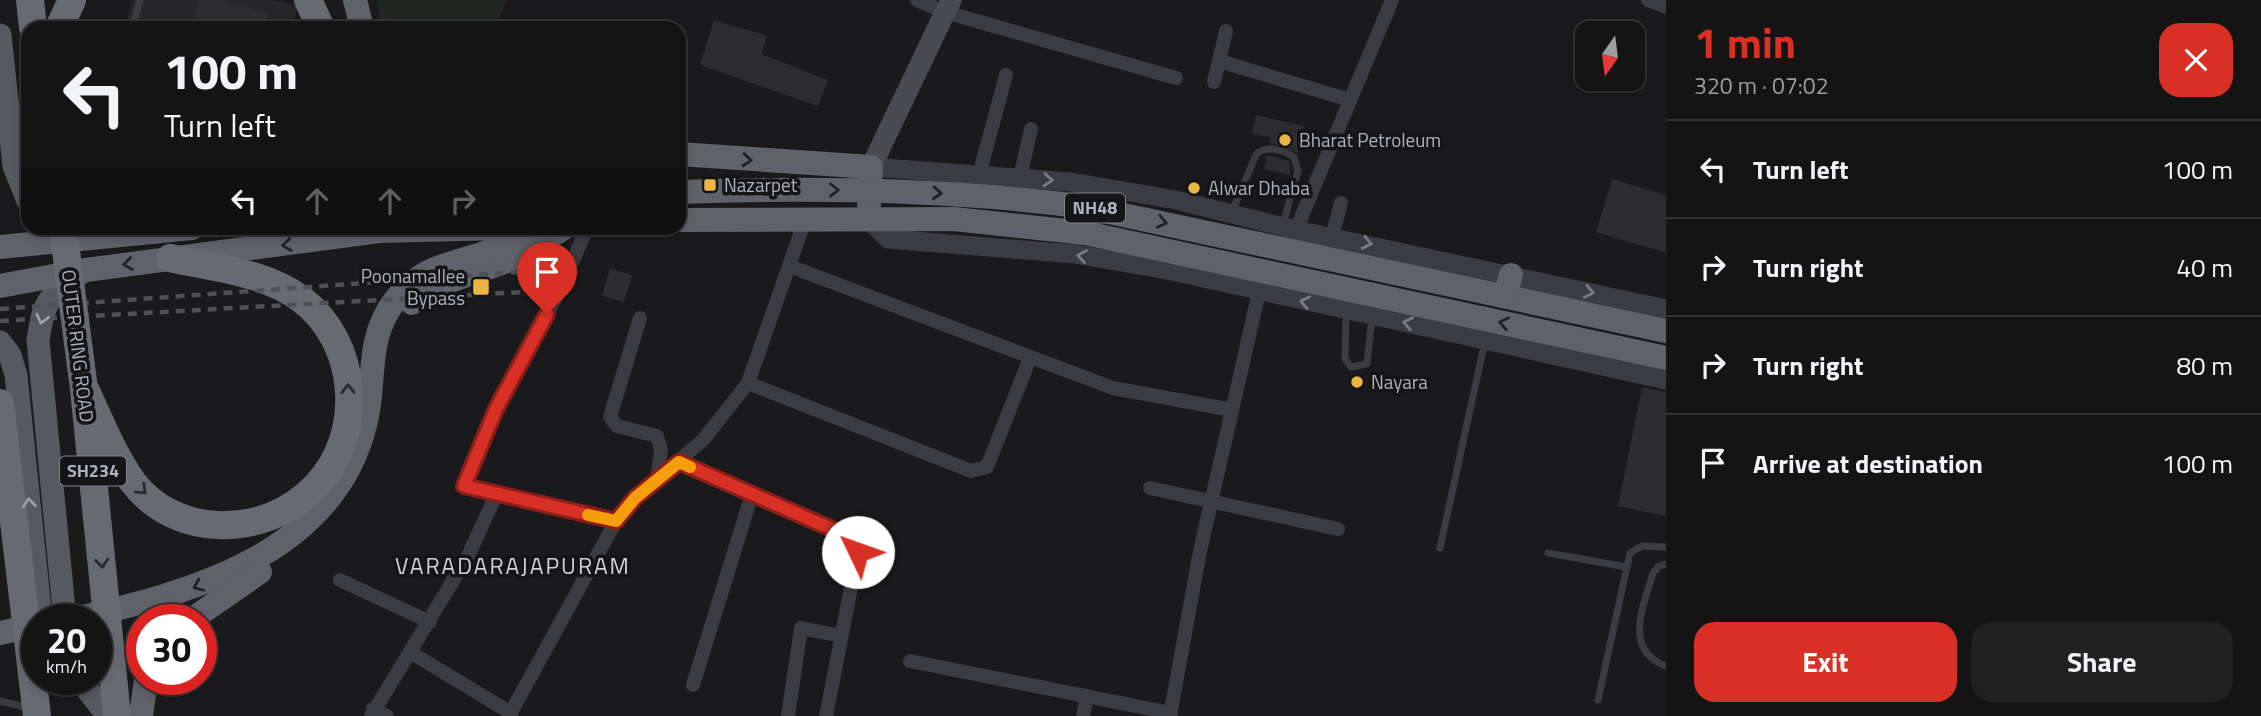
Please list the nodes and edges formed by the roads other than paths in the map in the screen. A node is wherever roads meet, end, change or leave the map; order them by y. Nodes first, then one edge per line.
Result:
1 (30, 0) edge
2 (72, 0) edge
3 (140, 0) edge
4 (308, 0) edge
5 (342, 0) edge
6 (355, 0) edge
7 (917, 0) edge
8 (1392, 0) edge
9 (1648, 0) edge
10 (948, 6) edge
11 (1666, 7) edge
12 (32, 21) edge
13 (62, 21) edge
14 (134, 21) edge
15 (318, 21) edge
16 (346, 21) edge
17 (360, 21) edge
18 (1226, 31) dead end
19 (0, 35) edge
20 (1219, 61) junction
21 (1006, 75) dead end
22 (1176, 78) dead end
23 (1213, 82) dead end
24 (1350, 100) junction
25 (1031, 129) dead end
26 (686, 155) edge
27 (979, 175) junction
28 (1020, 177) junction
29 (870, 178) junction
30 (21, 184) edge
31 (686, 191) edge
32 (1340, 203) dead end
33 (1216, 219) junction
34 (686, 220) edge
35 (805, 220) junction
36 (869, 220) junction
37 (1289, 228) junction
38 (64, 235) edge
39 (103, 235) edge
40 (348, 235) edge
41 (521, 235) edge
42 (553, 235) edge
43 (584, 235) edge
44 (1332, 236) junction
45 (0, 247) edge
46 (170, 258) junction
47 (789, 266) junction
48 (86, 270) junction
49 (0, 286) edge
50 (1508, 286) junction
51 (1259, 292) junction
52 (1374, 305) junction
53 (1666, 309) edge
54 (1346, 310) junction
55 (640, 318) dead end
56 (1666, 331) edge
57 (1485, 340) junction
58 (0, 342) edge
59 (1030, 358) junction
60 (1666, 358) edge
61 (1666, 380) edge
62 (748, 383) junction
63 (85, 389) junction
64 (1232, 410) junction
65 (1, 420) edge
66 (679, 462) junction
67 (657, 480) junction
68 (1150, 488) dead end
69 (752, 494) junction
70 (496, 495) junction
71 (1212, 502) junction
72 (616, 521) junction
73 (1338, 529) dead end
74 (1666, 547) edge
75 (1440, 548) dead end
76 (1548, 553) dead end
77 (1666, 564) edge
78 (1627, 567) junction
79 (340, 580) dead end
80 (39, 604) edge
81 (65, 604) edge
82 (215, 604) edge
83 (112, 609) edge
84 (430, 622) junction
85 (21, 628) edge
86 (0, 633) edge
87 (841, 636) junction
88 (410, 652) junction
89 (910, 661) dead end
90 (1666, 666) edge
91 (692, 685) dead end
92 (33, 695) edge
93 (92, 695) edge
94 (144, 695) edge
95 (1087, 696) junction
96 (1598, 700) dead end
97 (0, 701) edge
98 (372, 712) edge
99 (27, 713) edge
100 (510, 714) edge
101 (1170, 714) edge
102 (108, 716) edge
103 (117, 716) edge
104 (141, 716) edge
105 (387, 716) edge
106 (788, 716) edge
107 (826, 716) edge
108 (1083, 716) edge

1 - 12 highway
2 - 13 highway
3 - 14 lane
4 - 15 highway
5 - 16 highway
6 - 17 highway
7 - 10 street
8 - 24 street
9 - 11 street
10 - 22 street
10 - 29 main road
18 - 20 street
19 - 30 main road
20 - 23 street
20 - 24 street
21 - 27 street
24 - 37 street
25 - 28 street
26 -> 29 highway
27 - 28 street
27 - 29 street
28 -> 33 street
31 -> 29 highway, NH48
29 -> 33 highway, NH48
29 - 36 highway
32 - 44 street
33 - 37 street
33 - 37 lane
33 - 50 highway, NH48
34 - 35 highway, NH48
35 - 36 highway, NH48
35 - 47 street
51 -> 36 street
36 - 52 highway, NH48
37 - 44 street
38 - 63 highway, OUTER RING ROAD / SH234, bridge
39 - 45 highway
40 -> 46 highway
41 -> 83 highway
42 - 82 highway
43 - 70 street
44 -> 50 street
46 -> 48 highway
63 -> 46 highway
47 - 59 street
47 - 62 street
48 - 49 highway
48 -> 81 main road
50 -> 53 street
50 - 56 highway, NH48
54 -> 51 street
51 - 64 street
52 - 54 street
52 - 54 lane
57 -> 52 street
60 -> 52 highway, NH48
55 - 67 street
57 - 61 street
57 - 75 lane
80 -> 58 main road
59 - 62 street
59 - 64 street
62 - 66 street
63 -> 103 highway, OUTER RING ROAD / SH234, bridge
64 - 71 street
65 - 99 highway, bridge
66 - 67 street
66 - 69 street
67 - 72 street
68 - 71 street
69 - 87 street
69 - 91 street
70 - 72 street
70 - 84 street
71 - 73 street
71 - 101 street
72 - 100 street
74 - 78 lane
76 - 78 lane
77 - 90 lane
78 - 96 lane
79 - 84 street
84 - 88 street
85 - 86 highway
87 - 106 street
87 - 107 street
88 - 98 street
88 - 100 street
89 - 95 street
92 - 99 main road
93 - 102 main road
94 - 104 highway
95 - 101 street
95 - 108 street
97 - 99 lane
98 - 105 street

